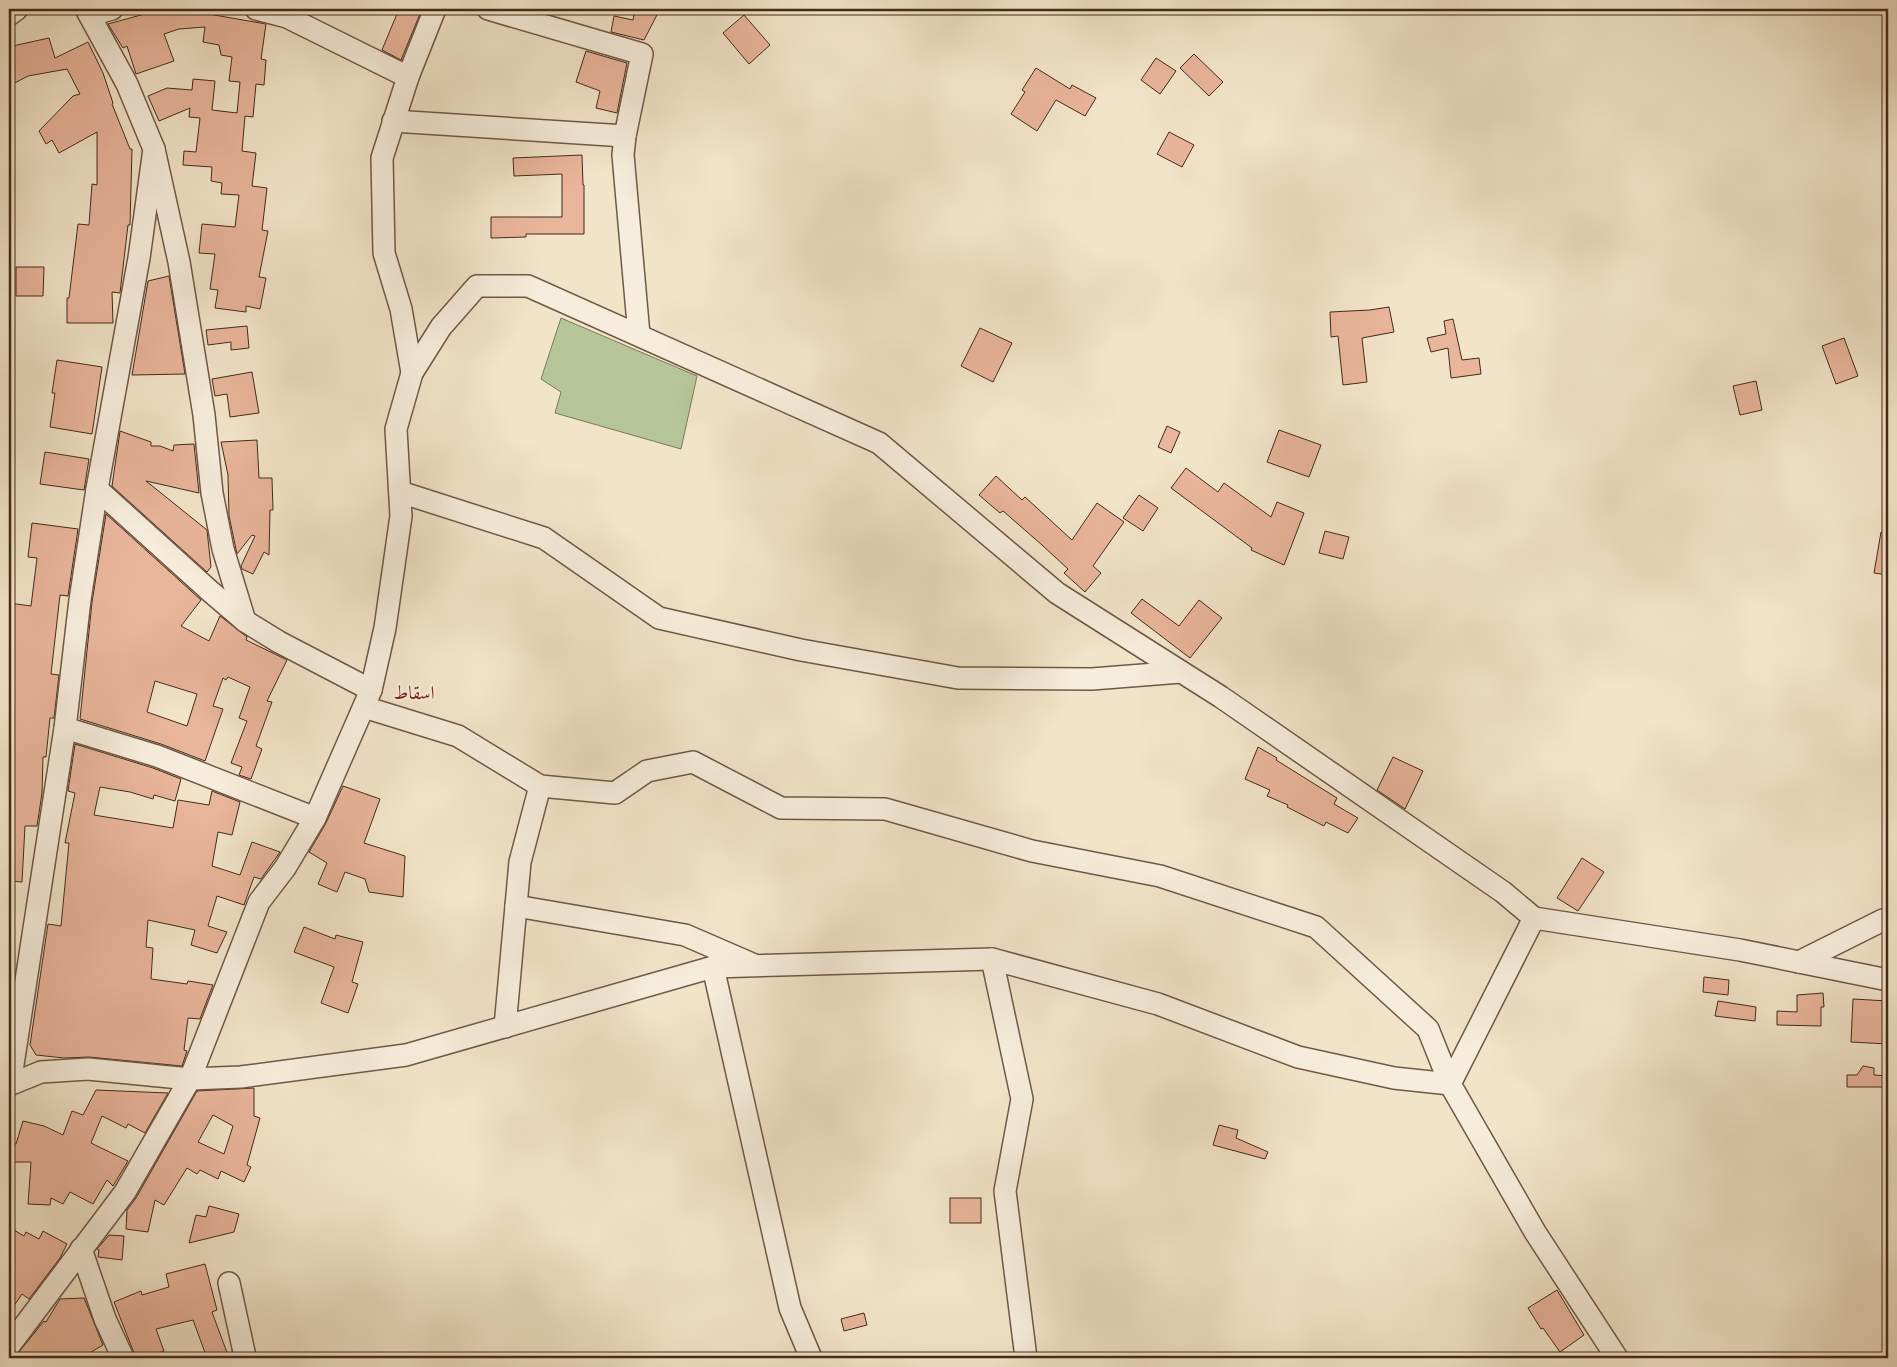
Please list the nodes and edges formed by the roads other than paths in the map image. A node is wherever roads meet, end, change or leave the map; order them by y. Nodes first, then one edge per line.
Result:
1 (17, 9) edge
2 (112, 9) edge
3 (256, 9) edge
4 (435, 9) edge
5 (488, 9) edge
6 (88, 12) edge
7 (9, 15) edge
8 (408, 78) junction
9 (393, 121) junction
10 (625, 136) junction
11 (154, 149) junction
12 (639, 335) junction
13 (412, 374) junction
14 (98, 489) junction
15 (400, 492) junction
16 (245, 620) junction
17 (1181, 672) junction
18 (368, 699) junction
19 (65, 728) junction
20 (540, 786) junction
21 (315, 818) junction
22 (516, 906) junction
23 (1534, 918) junction
24 (1888, 919) edge
25 (992, 959) junction
26 (1799, 962) junction
27 (756, 966) junction
28 (713, 967) junction
29 (1888, 980) edge
30 (505, 1027) junction
31 (190, 1079) junction
32 (10, 1084) edge
33 (1450, 1084) junction
34 (81, 1249) junction
35 (229, 1283) dead end
36 (9, 1346) edge
37 (123, 1358) edge
38 (242, 1358) edge
39 (811, 1358) edge
40 (1026, 1358) edge
41 (1617, 1358) edge

1 - 7 street
2 - 6 street
3 - 8 street
4 - 8 street
5 - 10 street
6 - 11 street
8 - 9 street
9 - 10 street
9 - 13 street
10 - 12 street
11 - 14 street
11 - 16 street
12 - 13 street
12 - 17 street
13 - 15 street
14 - 16 street
14 - 19 street
15 - 17 street
15 - 18 street
16 - 18 street
17 - 23 street
18 - 20 street
18 - 21 street
19 - 21 street
19 - 32 street
20 - 22 street
20 - 33 street
21 - 31 street
22 - 27 street
22 - 30 street
23 - 26 street
23 - 33 street
24 - 26 street
25 - 27 street
25 - 33 street
25 - 40 street
26 - 29 street
27 - 28 street
28 - 30 street
28 - 39 street
30 - 31 street
31 - 32 street
31 - 34 street
33 - 41 street
34 - 36 street
34 - 37 street
35 - 38 street

